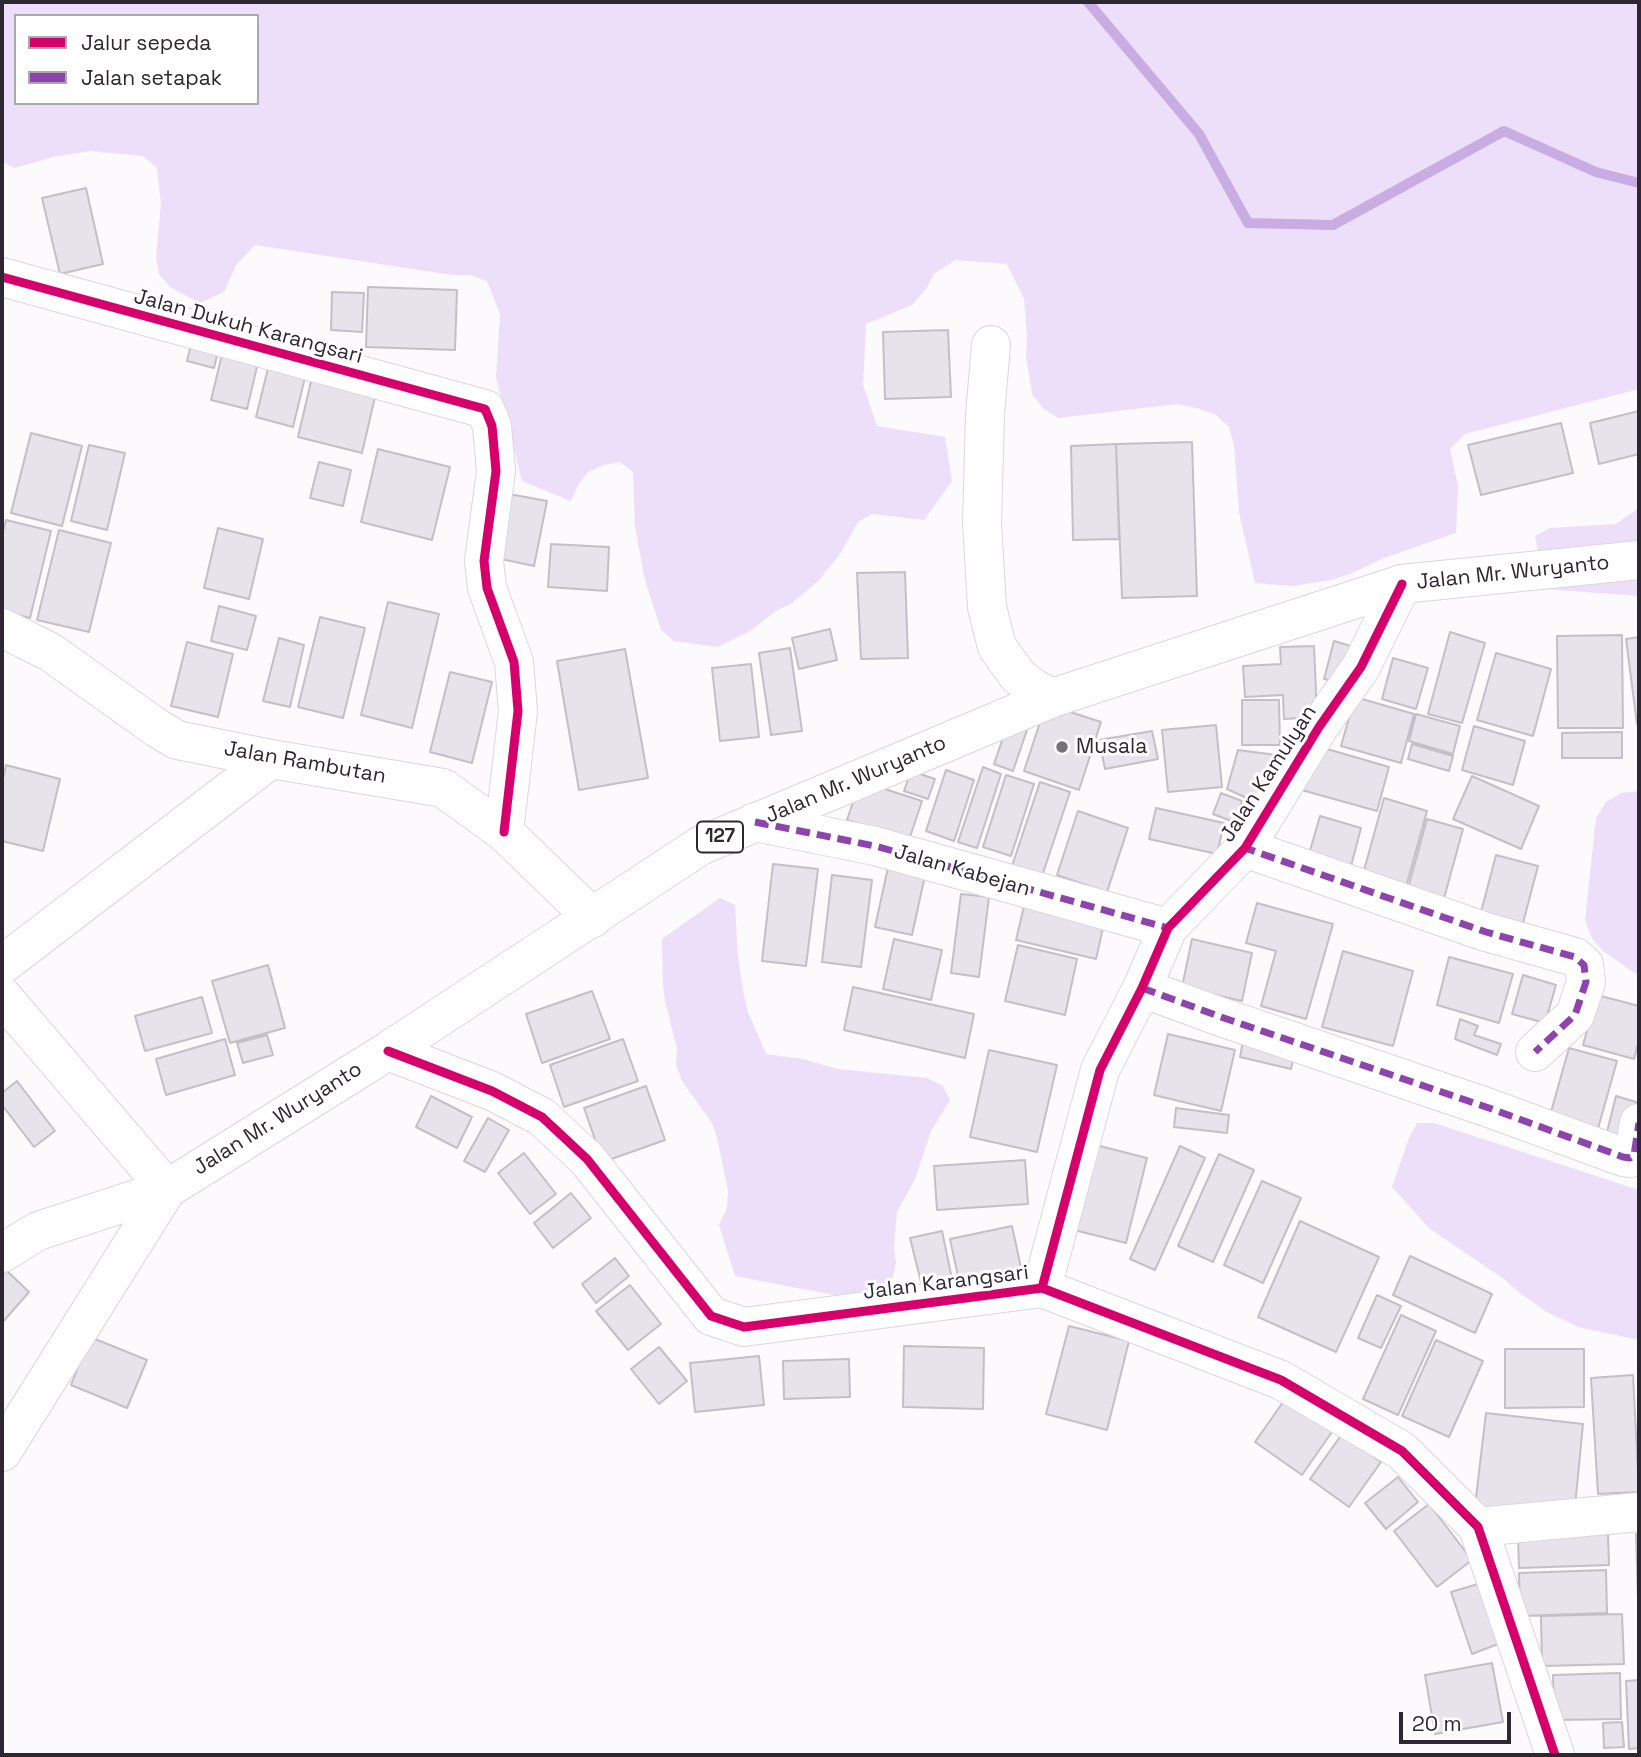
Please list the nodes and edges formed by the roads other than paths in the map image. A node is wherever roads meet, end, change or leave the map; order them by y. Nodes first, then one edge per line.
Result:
1 (2, 277) edge
2 (991, 345) dead end
3 (1639, 560) edge
4 (1402, 584) junction
5 (2, 628) edge
6 (1052, 698) junction
7 (271, 759) junction
8 (755, 822) junction
9 (504, 832) junction
10 (1245, 848) junction
11 (593, 918) junction
12 (1168, 928) junction
13 (2, 965) edge
14 (1142, 988) junction
15 (2, 996) edge
16 (388, 1051) junction
17 (1535, 1052) dead end
18 (1639, 1123) edge
19 (167, 1189) junction
20 (2, 1253) edge
21 (1042, 1288) junction
22 (2, 1452) edge
23 (1639, 1512) edge
24 (1478, 1527) junction
25 (1555, 1755) edge

1 - 9 street, Jalan Dukuh Karangsari
2 - 6 street
3 - 4 street, Jalan Mr. Wuryanto / 127
4 - 6 street, Jalan Mr. Wuryanto / 127
4 - 10 street, Jalan Kamulyan
5 - 7 street, Jalan Rambutan
6 - 8 street, Jalan Mr. Wuryanto / 127
7 - 9 street, Jalan Rambutan
7 - 13 street
8 - 11 street, Jalan Mr. Wuryanto / 127
8 - 12 street, Jalan Kabejan
9 - 11 street, Jalan Rambutan
10 - 12 street, Jalan Kamulyan
10 - 17 street
11 - 16 street, Jalan Mr. Wuryanto / 127
12 - 14 street, Jalan Kamulyan
14 - 18 street
14 - 21 street, Jalan Kamulyan
15 - 19 street
16 - 19 street, Jalan Mr. Wuryanto / 127
16 - 21 street, Jalan Karangsari
19 - 20 street
19 - 22 street, Jalan Mr. Wuryanto / 127
21 - 24 street, Jalan Karangsari
23 - 24 street
24 - 25 street, Jalan Karangsari

